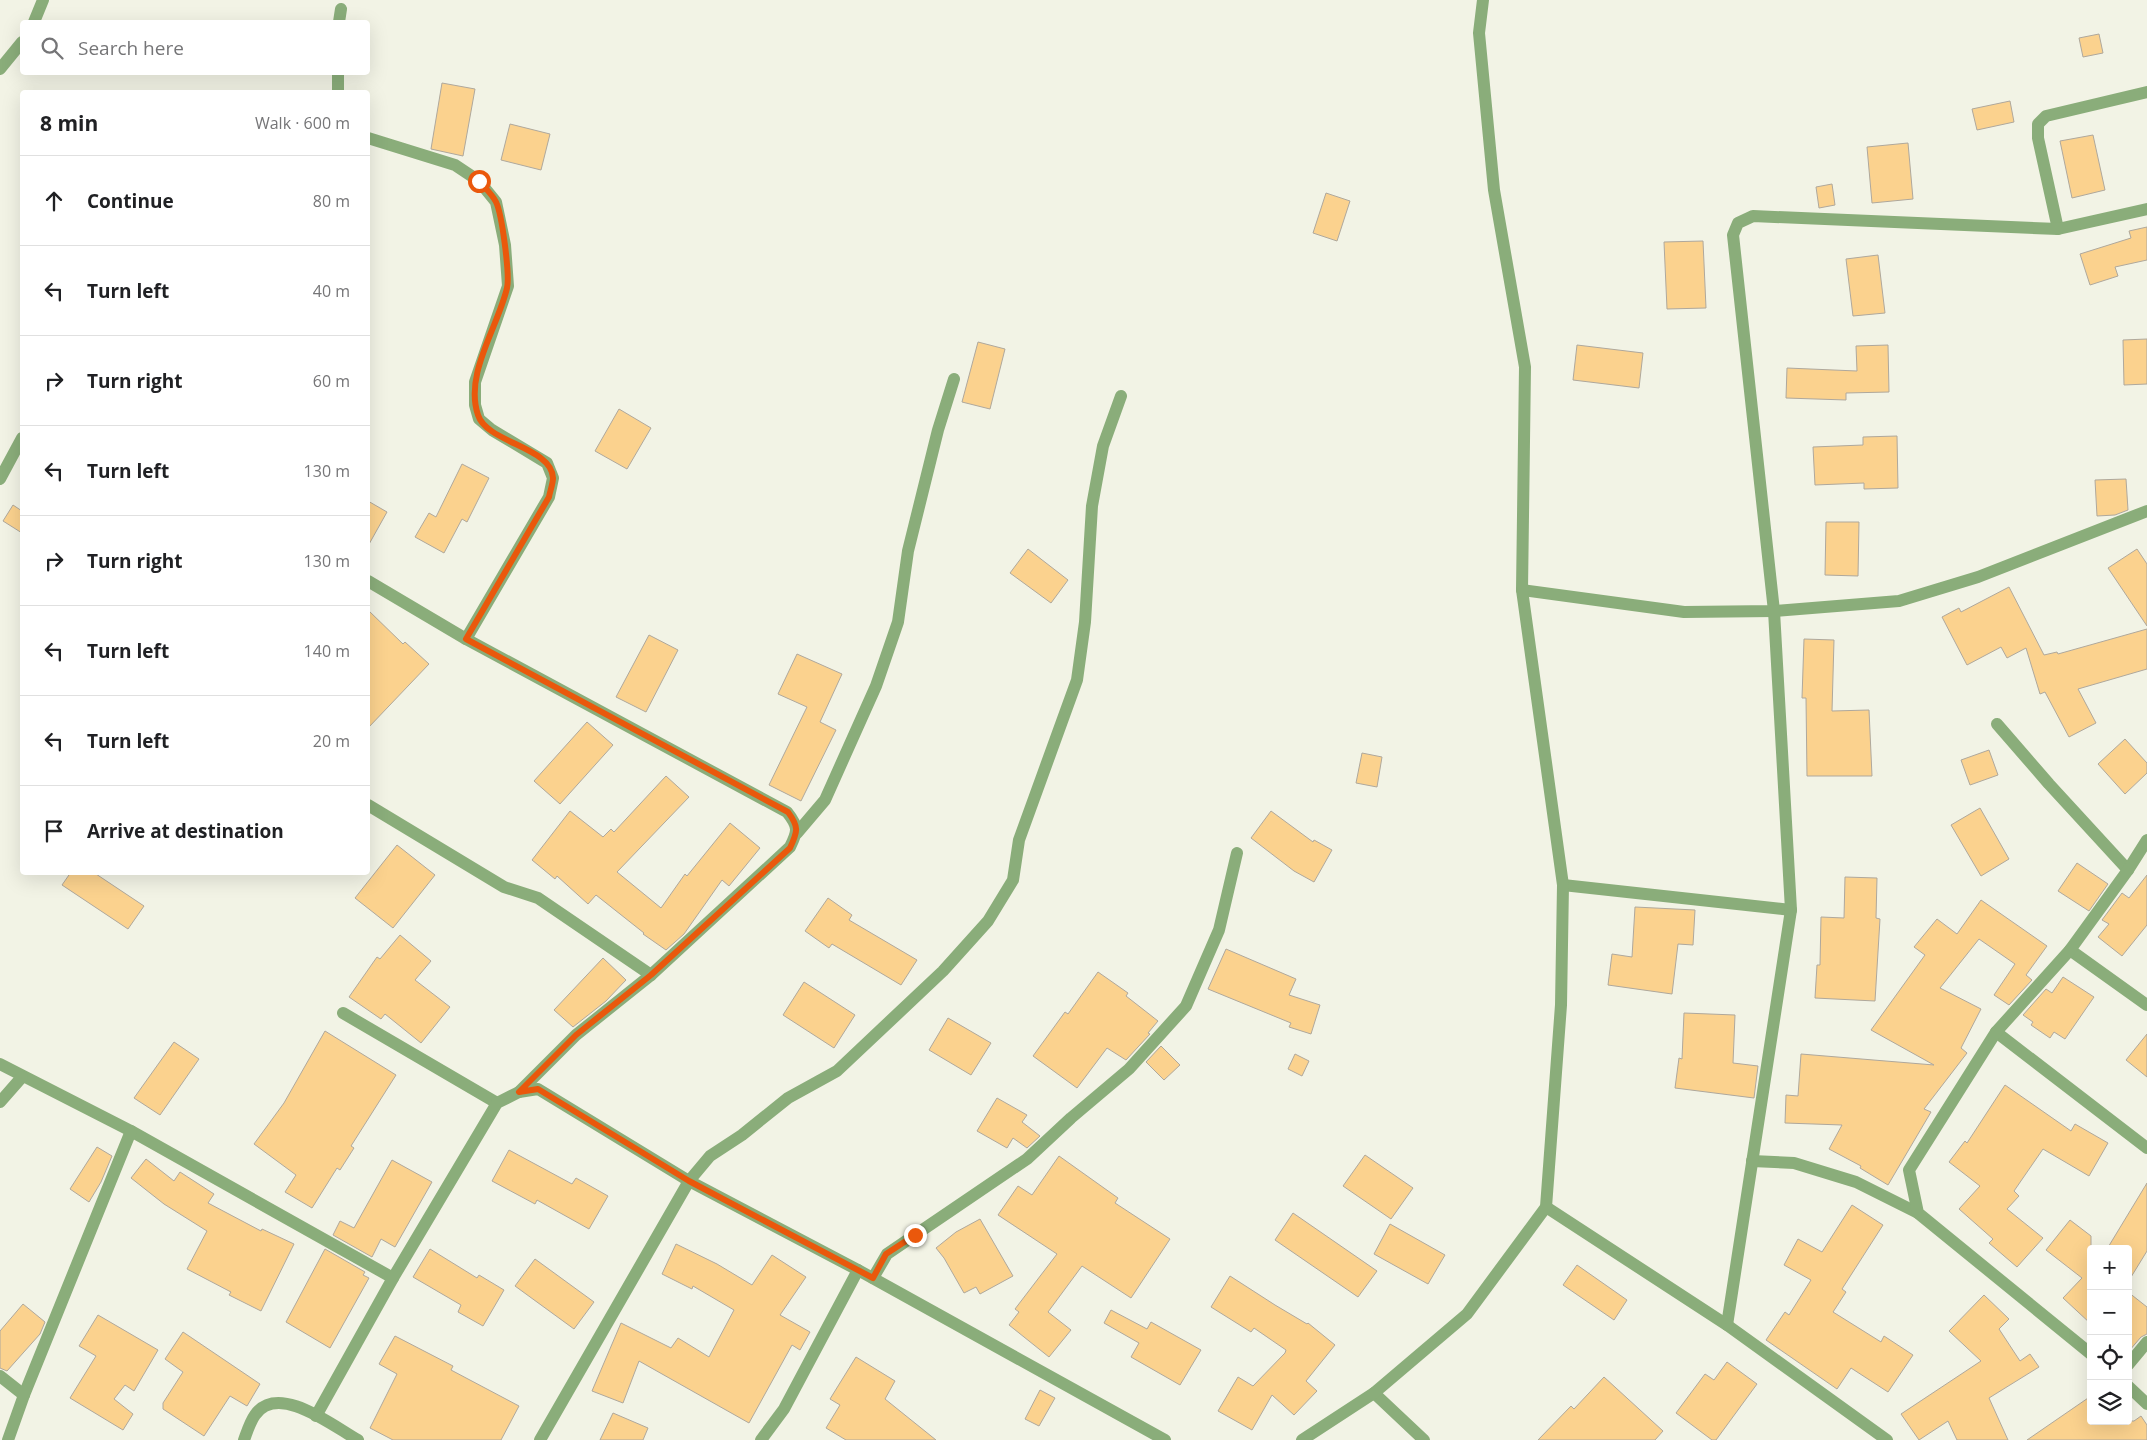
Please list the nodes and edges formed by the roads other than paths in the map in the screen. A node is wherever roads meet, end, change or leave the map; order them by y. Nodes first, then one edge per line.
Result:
1 (43, 0) edge
2 (1483, 0) edge
3 (342, 9) dead end
4 (35, 20) edge
5 (339, 20) edge
6 (20, 44) edge
7 (0, 69) edge
8 (338, 75) edge
9 (338, 90) edge
10 (2147, 92) edge
11 (370, 139) edge
12 (2147, 209) edge
13 (2058, 229) junction
14 (954, 379) dead end
15 (1121, 396) dead end
16 (20, 442) edge
17 (0, 479) edge
18 (2147, 511) edge
19 (370, 582) edge
20 (1522, 590) junction
21 (1774, 611) junction
22 (466, 639) junction
23 (1997, 724) dead end
24 (370, 806) edge
25 (796, 834) junction
26 (2147, 840) edge
27 (1237, 853) dead end
28 (2128, 870) junction
29 (1563, 885) junction
30 (1791, 910) junction
31 (2070, 950) junction
32 (651, 975) junction
33 (2147, 1005) edge
34 (343, 1013) dead end
35 (1996, 1032) junction
36 (0, 1064) edge
37 (22, 1077) junction
38 (519, 1092) junction
39 (0, 1102) edge
40 (497, 1103) junction
41 (131, 1131) junction
42 (2147, 1148) edge
43 (1752, 1160) junction
44 (689, 1181) junction
45 (1546, 1207) junction
46 (1918, 1213) junction
47 (858, 1270) junction
48 (393, 1278) junction
49 (873, 1278) junction
50 (1727, 1325) junction
51 (2147, 1342) edge
52 (2087, 1351) edge
53 (2132, 1360) edge
54 (0, 1376) edge
55 (2132, 1390) edge
56 (1374, 1393) junction
57 (24, 1395) junction
58 (2147, 1404) edge
59 (316, 1416) junction
60 (8, 1440) edge
61 (244, 1440) edge
62 (358, 1440) edge
63 (540, 1440) edge
64 (761, 1440) edge
65 (1165, 1440) edge
66 (1302, 1440) edge
67 (1424, 1440) edge
68 (1887, 1440) edge

1 - 4 street
2 - 20 street
3 - 5 street
6 - 7 street
8 - 9 street
10 - 13 street
11 - 22 street
12 - 13 street
13 - 21 street
14 - 25 street
15 - 44 street
16 - 17 street
18 - 21 street
19 - 22 street
20 - 21 street
20 - 29 street
21 - 30 street
22 - 25 street
23 - 28 street
24 - 32 street
25 - 32 street
26 - 28 street
27 - 49 street
28 - 31 street
29 - 30 street
29 - 45 street
30 - 43 street
31 - 33 street
31 - 35 street
32 - 38 street
34 - 40 street
35 - 42 street
35 - 46 street
36 - 37 street
37 - 39 street
37 - 41 street
38 - 40 street
38 - 44 street
40 - 48 street
41 - 48 street
41 - 57 street
43 - 46 street
43 - 50 street
44 - 47 street
44 - 63 street
45 - 50 street
45 - 56 street
46 - 52 street
47 - 49 street
47 - 64 street
48 - 59 street
49 - 65 street
50 - 68 street
51 - 53 street
54 - 57 street
55 - 58 street
56 - 66 street
56 - 67 street
57 - 60 street
59 - 61 street
59 - 62 street

